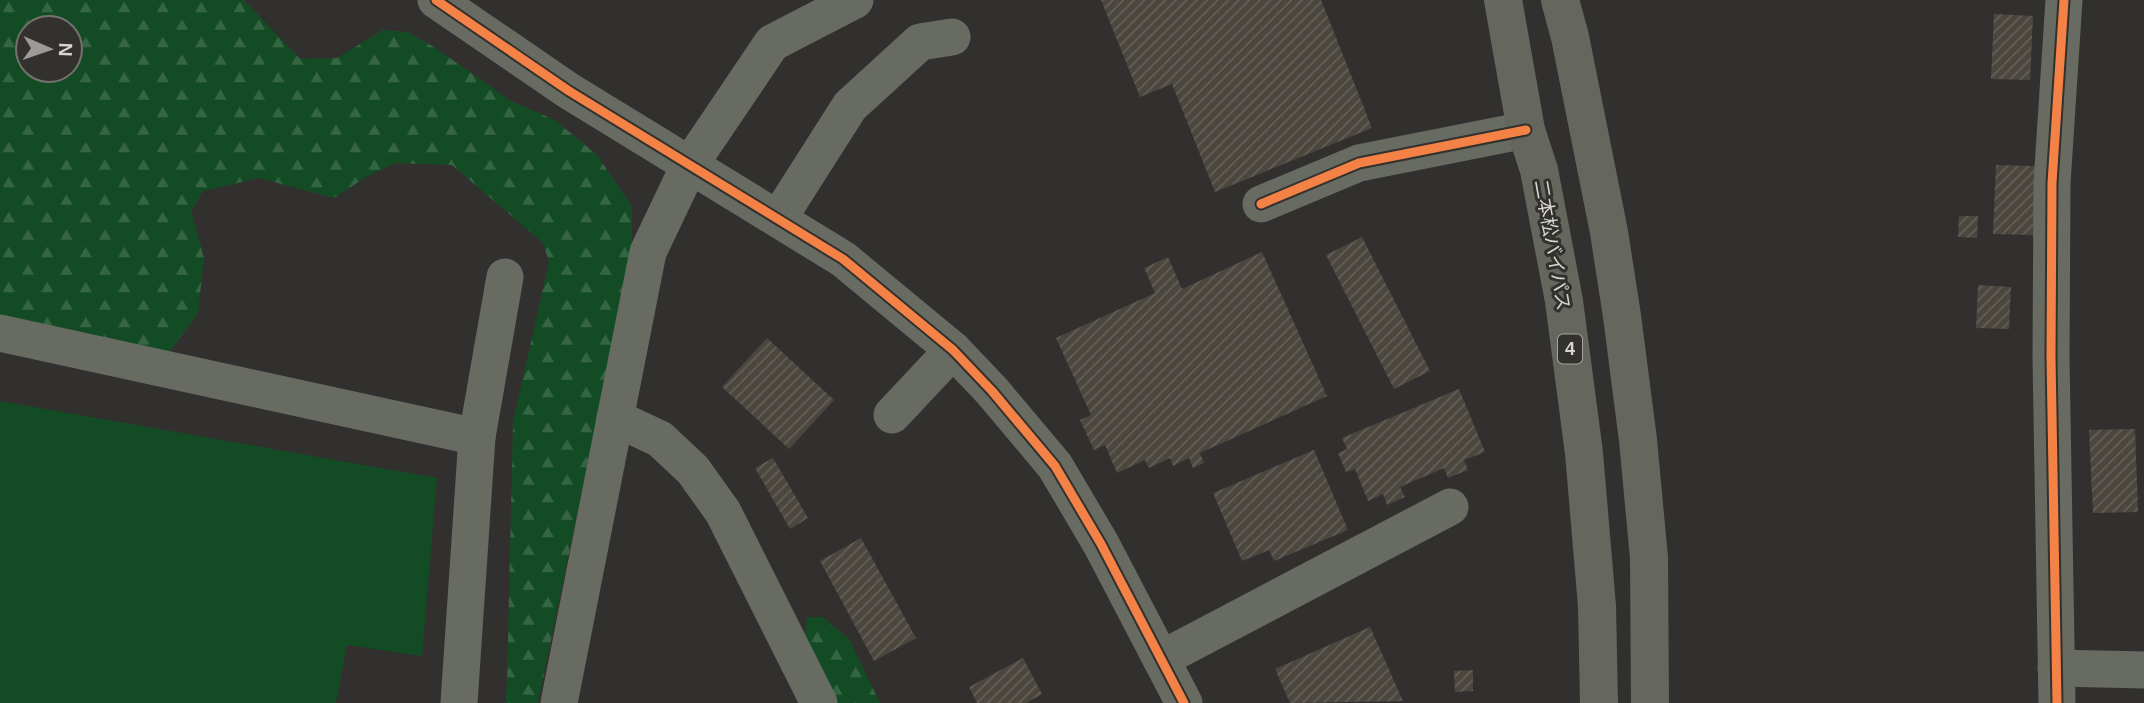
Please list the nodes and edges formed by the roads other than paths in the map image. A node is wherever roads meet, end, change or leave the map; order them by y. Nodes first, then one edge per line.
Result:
1 (436, 0) edge
2 (855, 0) edge
3 (1503, 0) edge
4 (1560, 0) edge
5 (2064, 0) edge
6 (952, 37) dead end
7 (1526, 130) junction
8 (689, 166) junction
9 (1261, 204) dead end
10 (778, 219) junction
11 (505, 277) dead end
12 (0, 333) edge
13 (953, 350) junction
14 (892, 415) dead end
15 (615, 418) junction
16 (477, 437) junction
17 (1450, 507) dead end
18 (1161, 659) junction
19 (2144, 670) edge
20 (2056, 686) edge
21 (459, 703) edge
22 (559, 703) edge
23 (819, 703) edge
24 (1184, 703) edge
25 (1599, 703) edge
26 (1650, 703) edge

1 - 8 street
2 - 8 street
3 - 7 highway, 二本松バイパス / 4
4 - 26 highway
5 - 20 street
6 - 10 street
7 - 9 street
7 - 25 highway, 二本松バイパス / 4
8 - 10 street
8 - 15 street
10 - 13 street
11 - 16 street
12 - 16 street
13 - 14 street
13 - 18 street
15 - 22 street
15 - 23 street
16 - 21 street
17 - 18 street
18 - 24 street
19 - 20 street

